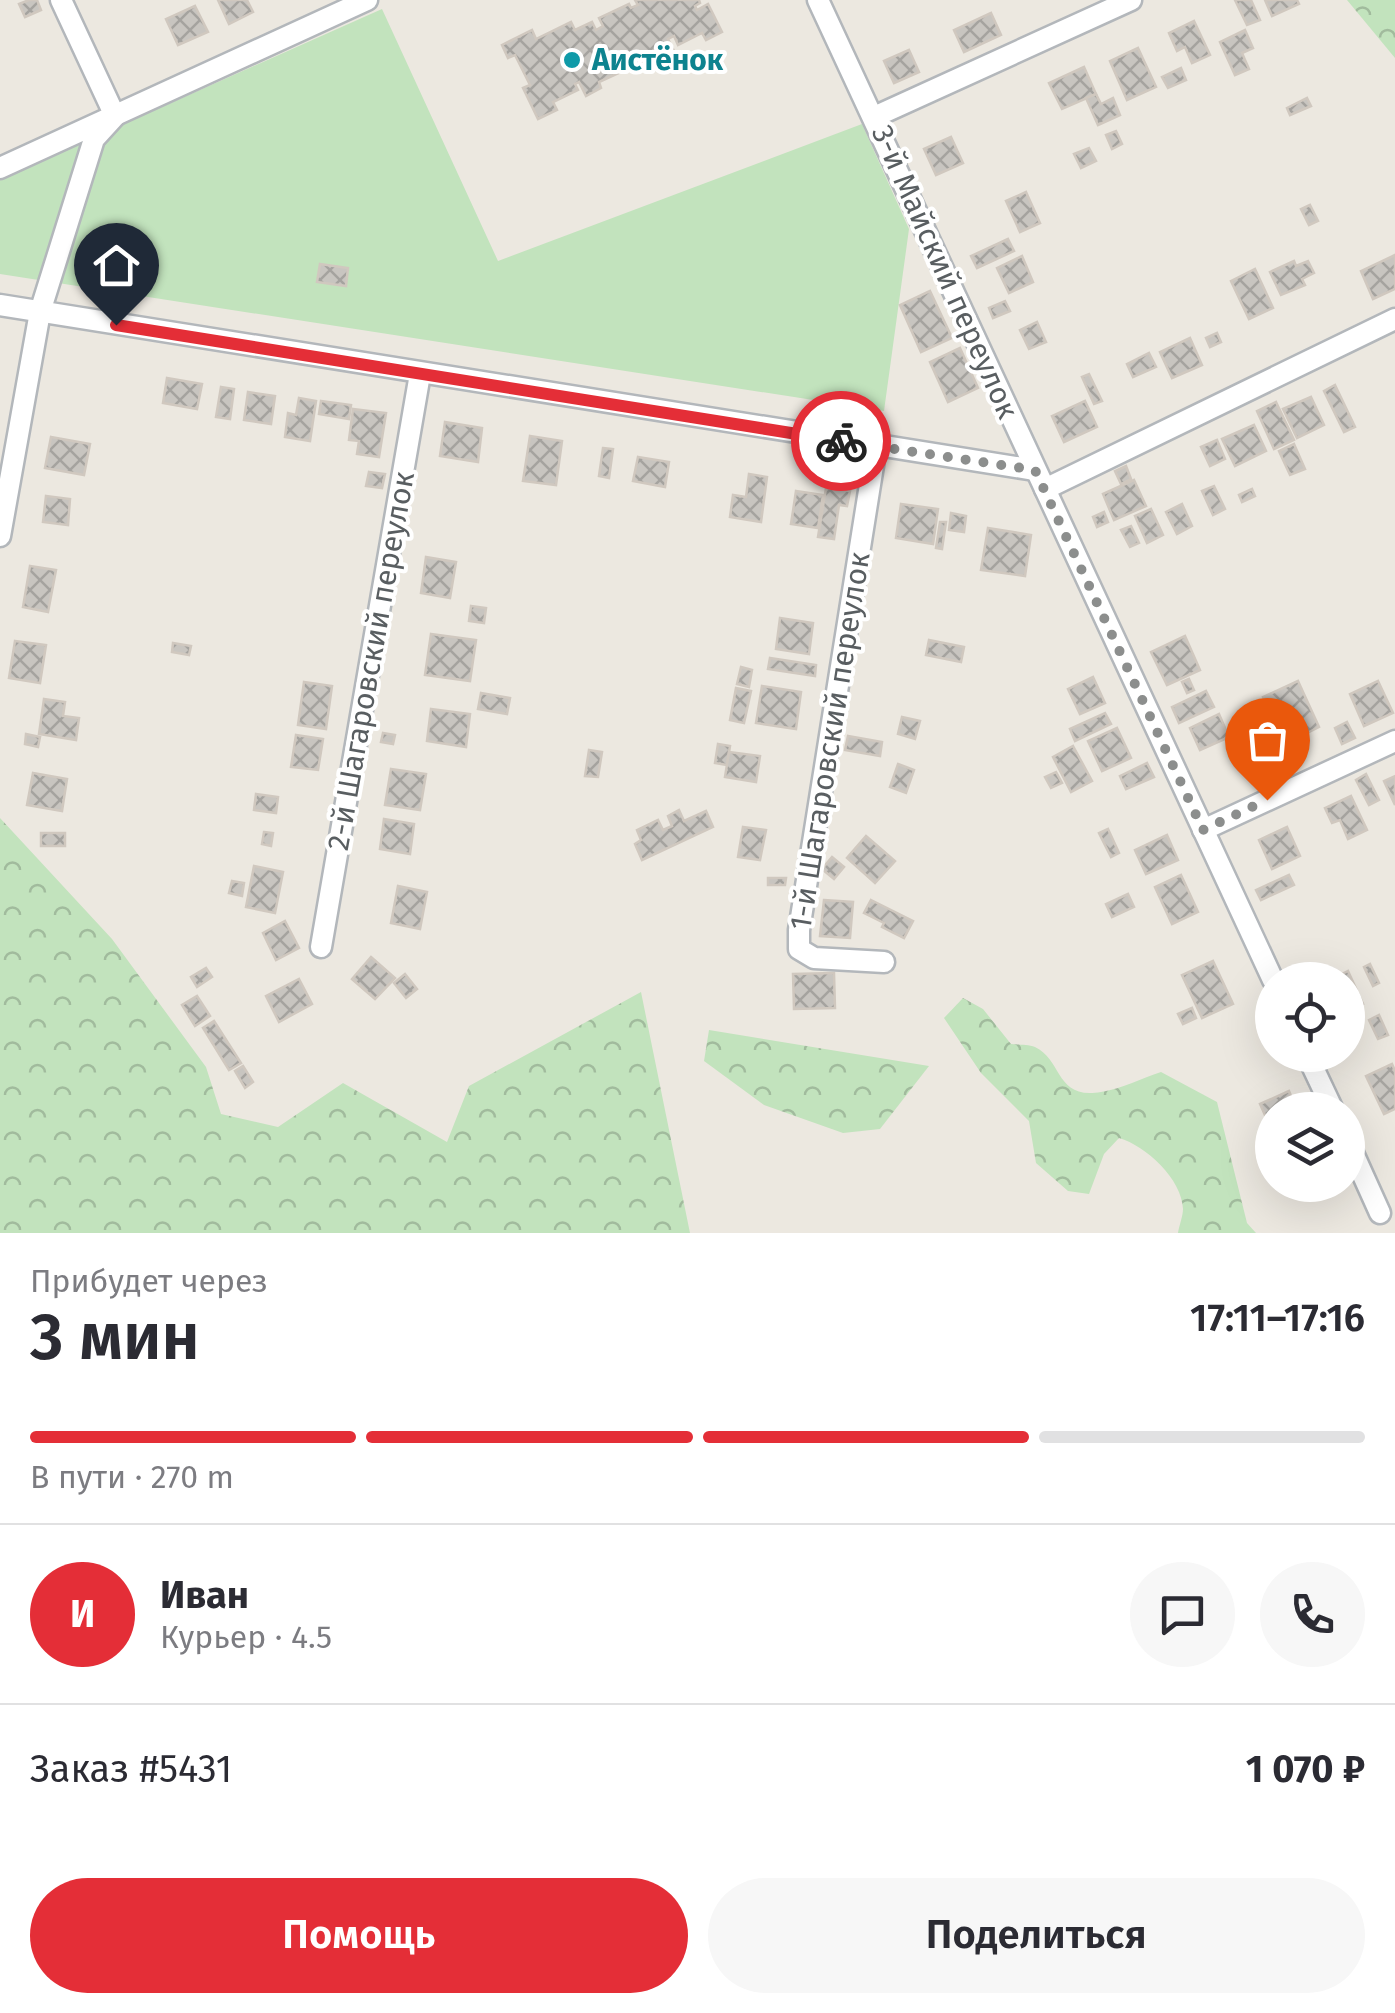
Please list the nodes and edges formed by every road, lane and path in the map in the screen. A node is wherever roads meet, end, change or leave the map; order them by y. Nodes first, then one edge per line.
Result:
1 (61, 0) edge
2 (367, 0) edge
3 (818, 0) edge
4 (1131, 0) edge
5 (115, 116) junction
6 (874, 117) junction
7 (0, 168) edge
8 (0, 306) edge
9 (40, 312) junction
10 (1395, 319) edge
11 (420, 374) junction
12 (876, 447) junction
13 (1040, 479) junction
14 (0, 536) edge
15 (1395, 740) edge
16 (1203, 830) junction
17 (322, 948) dead end
18 (884, 962) dead end
19 (1265, 962) edge
20 (1365, 1180) edge
21 (1380, 1213) dead end

1 - 5 street
2 - 5 street
3 - 6 street, 3-й Майский переулок
4 - 6 street
5 - 7 street
5 - 9 street
6 - 13 street, 3-й Майский переулок
8 - 9 street
9 - 11 street
9 - 14 street
10 - 13 street
11 - 12 street
11 - 17 street, 2-й Шагаровский переулок
12 - 13 street
12 - 18 street, 1-й Шагаровский переулок
13 - 16 street, 3-й Майский переулок
15 - 16 street
16 - 19 street, 3-й Майский переулок
20 - 21 street

